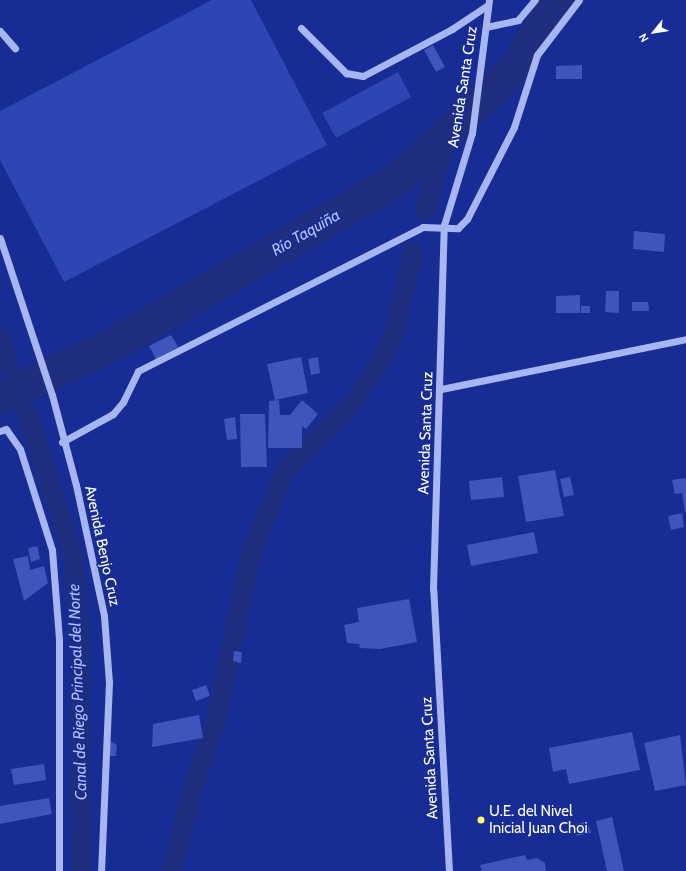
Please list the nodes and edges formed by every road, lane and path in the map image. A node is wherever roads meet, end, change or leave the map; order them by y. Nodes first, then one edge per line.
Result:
1 (535, 0) edge
2 (579, 0) edge
3 (489, 2) edge
4 (486, 27) junction
5 (302, 28) dead end
6 (0, 31) edge
7 (15, 48) dead end
8 (444, 225) junction
9 (0, 238) edge
10 (686, 339) edge
11 (441, 389) junction
12 (3, 430) edge
13 (62, 442) junction
14 (59, 871) edge
15 (101, 871) edge
16 (448, 871) edge

1 - 4 street
2 - 8 street
3 - 4 street, Avenida Santa Cruz
3 - 5 street
4 - 8 street, Avenida Santa Cruz
6 - 7 street
8 - 11 street, Avenida Santa Cruz
8 - 13 street
9 - 13 street, Avenida Benjo Cruz
10 - 11 street
11 - 16 street, Avenida Santa Cruz
12 - 14 street
13 - 15 street, Avenida Benjo Cruz

